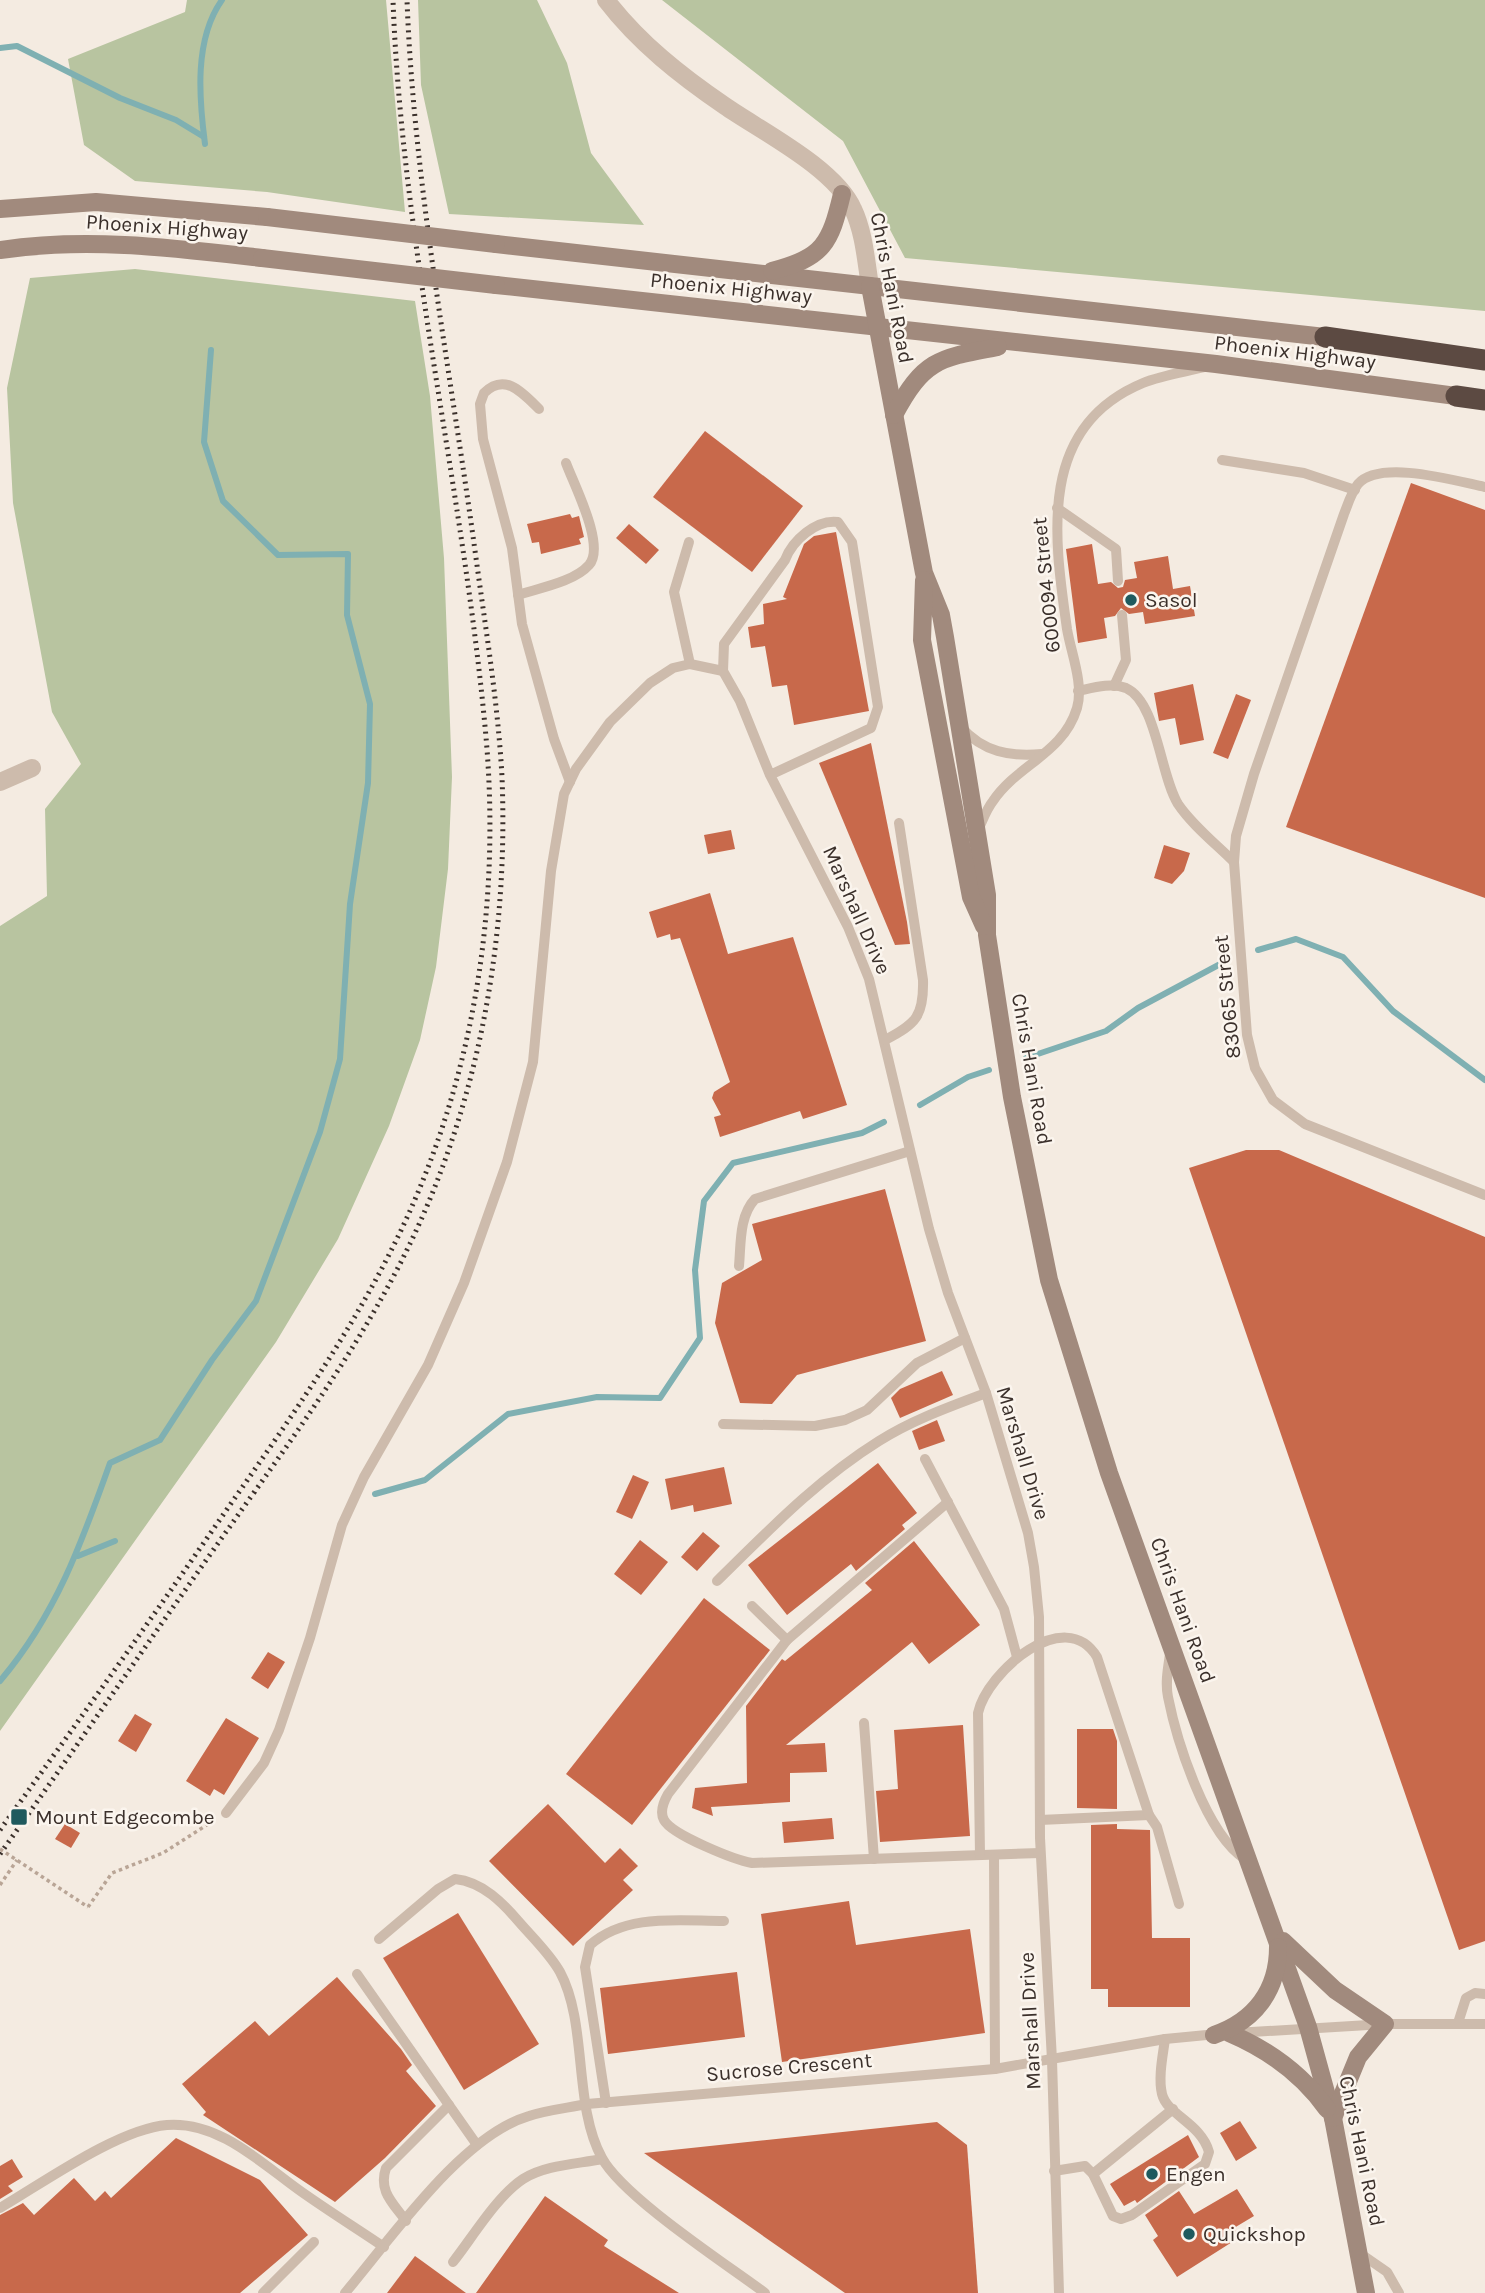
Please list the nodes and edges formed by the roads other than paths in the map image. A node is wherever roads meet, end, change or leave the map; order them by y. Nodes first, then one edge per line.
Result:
1 (606, 0) edge
2 (842, 194) junction
3 (0, 209) edge
4 (0, 250) edge
5 (762, 274) junction
6 (870, 286) junction
7 (877, 327) junction
8 (1325, 337) junction
9 (1015, 343) junction
10 (1485, 346) edge
11 (1485, 360) edge
12 (1216, 365) junction
13 (1456, 396) joint
14 (1485, 400) edge
15 (539, 409) dead end
16 (894, 415) junction
17 (1222, 460) dead end
18 (566, 463) dead end
19 (1485, 487) edge
20 (1355, 490) junction
21 (1057, 508) junction
22 (689, 542) dead end
23 (925, 573) junction
24 (1118, 581) dead end
25 (519, 595) junction
26 (1122, 615) dead end
27 (690, 664) junction
28 (723, 671) junction
29 (1114, 686) junction
30 (1078, 691) junction
31 (959, 724) junction
32 (1043, 754) junction
33 (32, 768) dead end
34 (770, 775) junction
35 (0, 782) edge
36 (570, 782) junction
37 (899, 823) dead end
38 (978, 831) junction
39 (1234, 862) junction
40 (987, 935) junction
41 (886, 1040) junction
42 (910, 1151) junction
43 (1485, 1195) edge
44 (739, 1266) dead end
45 (965, 1338) junction
46 (986, 1393) junction
47 (723, 1424) dead end
48 (925, 1459) dead end
49 (948, 1502) junction
50 (717, 1581) dead end
51 (752, 1606) dead end
52 (788, 1640) junction
53 (1040, 1643) junction
54 (1172, 1647) junction
55 (1017, 1657) junction
56 (864, 1723) dead end
57 (226, 1813) road end
58 (1149, 1815) junction
59 (1040, 1820) junction
60 (1040, 1853) junction
61 (980, 1855) junction
62 (994, 1855) junction
63 (874, 1859) junction
64 (1251, 1863) junction
65 (1179, 1904) dead end
66 (724, 1921) dead end
67 (1276, 1933) junction
68 (379, 1939) dead end
69 (357, 1975) dead end
70 (1485, 1994) edge
71 (1458, 2023) junction
72 (1485, 2024) edge
73 (1385, 2025) junction
74 (1308, 2027) junction
75 (1222, 2034) junction
76 (1165, 2039) junction
77 (1052, 2060) junction
78 (995, 2069) junction
79 (606, 2103) junction
80 (587, 2104) junction
81 (449, 2105) junction
82 (1173, 2109) junction
83 (1333, 2118) junction
84 (477, 2146) junction
85 (602, 2159) junction
86 (1054, 2171) junction
87 (1093, 2174) junction
88 (0, 2208) edge
89 (406, 2221) junction
90 (314, 2242) dead end
91 (384, 2247) junction
92 (1361, 2254) junction
93 (453, 2262) dead end
94 (263, 2293) edge
95 (345, 2293) edge
96 (765, 2293) edge
97 (1059, 2293) edge
98 (1366, 2293) edge
99 (1399, 2293) edge

1 - 2 street, Chris Hani Road
2 - 5 main road
2 - 6 street, Chris Hani Road
3 - 5 main road, Phoenix Highway, bridge
4 - 7 main road, Phoenix Highway, bridge
5 - 6 main road, Phoenix Highway
6 - 7 main road, Chris Hani Road
6 - 8 main road, Phoenix Highway
7 - 9 main road, Phoenix Highway
7 - 16 main road, Chris Hani Road
8 - 10 highway
8 - 11 highway
9 - 12 main road, Phoenix Highway
9 - 16 main road
12 - 13 main road, Phoenix Highway
12 - 21 lane, 600094 Street
13 - 14 highway
15 - 25 lane
16 - 23 main road, Chris Hani Road
17 - 20 lane
18 - 25 lane
19 - 20 lane
20 - 39 lane, 83065 Street
21 - 24 lane
21 - 30 lane, 600094 Street
22 - 27 lane
23 - 31 main road, Chris Hani Road
23 - 40 main road, Chris Hani Road
25 - 36 lane
26 - 29 lane
27 - 28 lane
27 - 36 lane
28 - 34 lane, Marshall Drive
28 - 34 lane
29 - 30 lane
29 - 39 lane
30 - 32 lane, 600094 Street
31 - 32 lane
31 - 38 main road, Chris Hani Road
32 - 38 lane, 600094 Street
33 - 35 street
34 - 41 lane, Marshall Drive
36 - 57 lane
37 - 41 lane
38 - 40 main road, Chris Hani Road
39 - 43 lane, 83065 Street
40 - 54 main road, Chris Hani Road
41 - 42 lane, Marshall Drive
42 - 44 lane
42 - 45 lane, Marshall Drive
45 - 46 lane, Marshall Drive
45 - 47 lane
46 - 50 lane
46 - 53 lane, Marshall Drive
48 - 49 lane
49 - 52 lane
49 - 55 lane
51 - 52 lane
52 - 63 lane
53 - 55 lane
53 - 58 lane
53 - 59 lane, Marshall Drive
54 - 64 main road, Chris Hani Road
54 - 64 lane
55 - 61 lane
56 - 63 lane
58 - 59 lane
58 - 65 lane
59 - 60 lane, Marshall Drive
60 - 62 lane
60 - 77 lane, Marshall Drive
61 - 62 lane
61 - 63 lane
62 - 78 lane
64 - 67 main road, Chris Hani Road
66 - 79 lane
67 - 73 main road
67 - 74 main road, Chris Hani Road
67 - 75 main road
68 - 80 lane
69 - 81 lane
70 - 71 lane
71 - 72 lane, Sucrose Crescent
71 - 73 lane, Sucrose Crescent
73 - 74 lane, Sucrose Crescent
73 - 83 main road
74 - 75 lane, Sucrose Crescent
74 - 83 main road, Chris Hani Road
75 - 76 lane, Sucrose Crescent
75 - 83 main road
76 - 77 lane, Sucrose Crescent
76 - 82 lane
77 - 78 lane, Sucrose Crescent
77 - 86 lane, Marshall Drive
78 - 79 lane, Sucrose Crescent
79 - 80 lane, Sucrose Crescent
80 - 84 lane, Sucrose Crescent
80 - 85 lane
81 - 84 lane
81 - 89 lane
82 - 87 lane
82 - 87 lane
83 - 92 main road, Chris Hani Road
84 - 89 lane, Sucrose Crescent
85 - 93 lane
85 - 96 lane
86 - 87 lane
86 - 97 lane, Marshall Drive
88 - 91 lane
89 - 91 lane, Sucrose Crescent
90 - 94 lane
91 - 95 lane, Sucrose Crescent
92 - 98 main road, Chris Hani Road
92 - 99 lane

